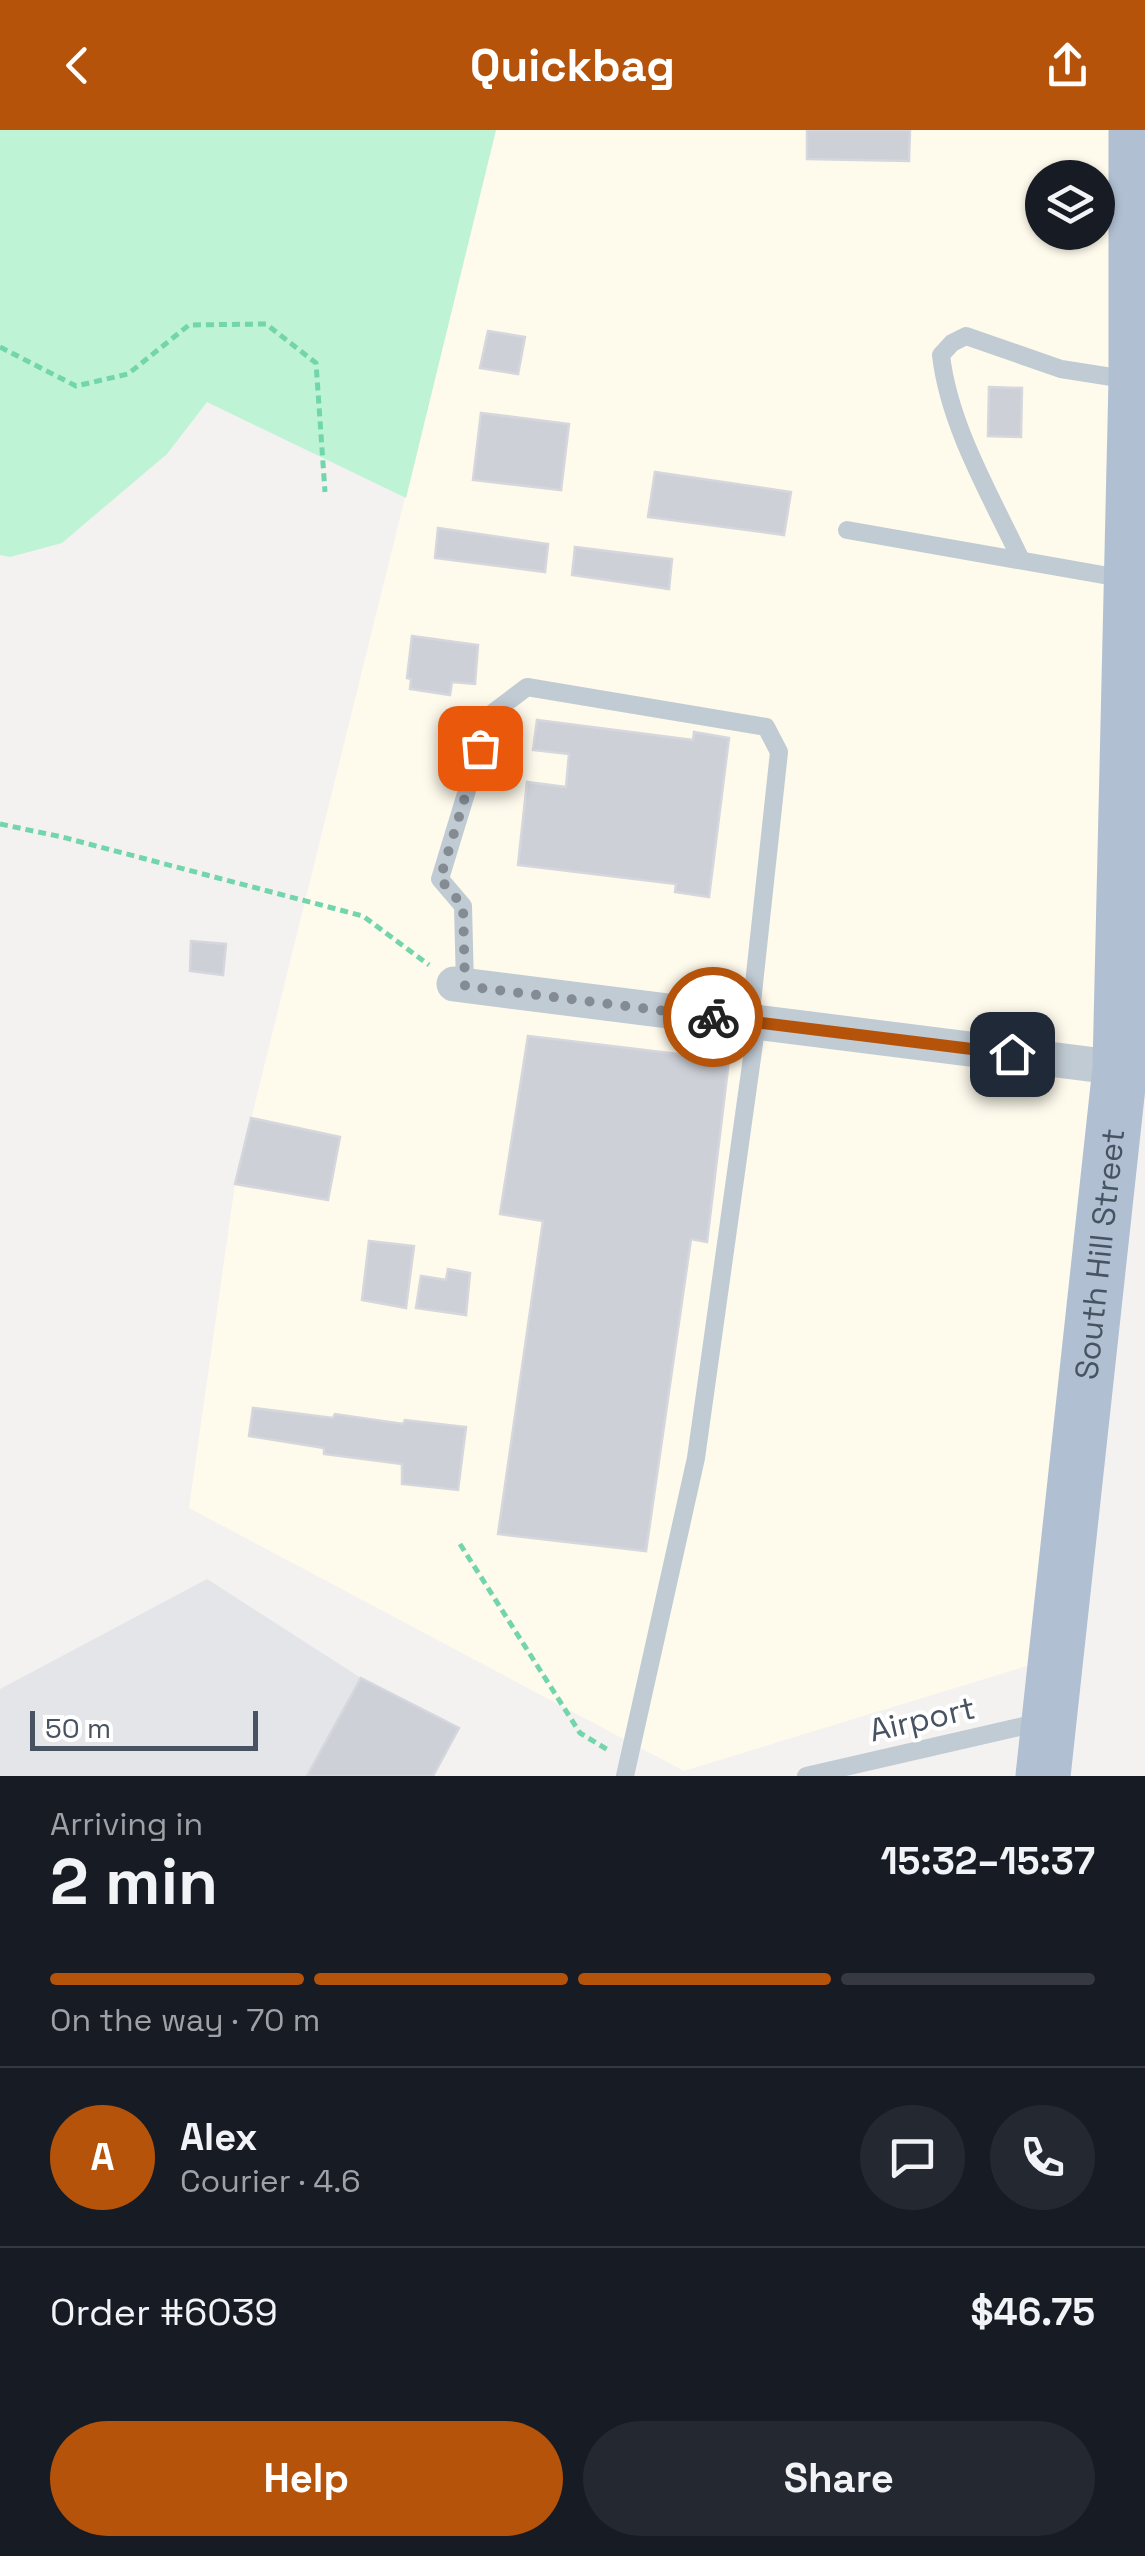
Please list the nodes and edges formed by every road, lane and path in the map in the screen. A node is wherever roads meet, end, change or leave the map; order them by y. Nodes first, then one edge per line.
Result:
1 (1139, 143) edge
2 (0, 346) edge
3 (1136, 381) junction
4 (325, 492) dead end
5 (847, 530) dead end
6 (1021, 560) junction
7 (1132, 580) junction
8 (0, 824) edge
9 (460, 985) junction
10 (754, 1022) junction
11 (1120, 1068) junction
12 (460, 1544) dead end
13 (1051, 1720) junction
14 (626, 1769) edge
15 (806, 1776) edge
16 (1043, 1776) edge

1 - 3 main road, South Hill Street
2 - 4 path
3 - 6 lane
3 - 7 main road, South Hill Street
5 - 6 lane
6 - 7 lane
7 - 11 main road, South Hill Street
8 - 9 path
9 - 10 street
9 - 10 lane
10 - 11 street
10 - 14 lane
11 - 13 main road, South Hill Street
12 - 14 path
13 - 15 lane, Airport
13 - 16 main road, South Hill Street

